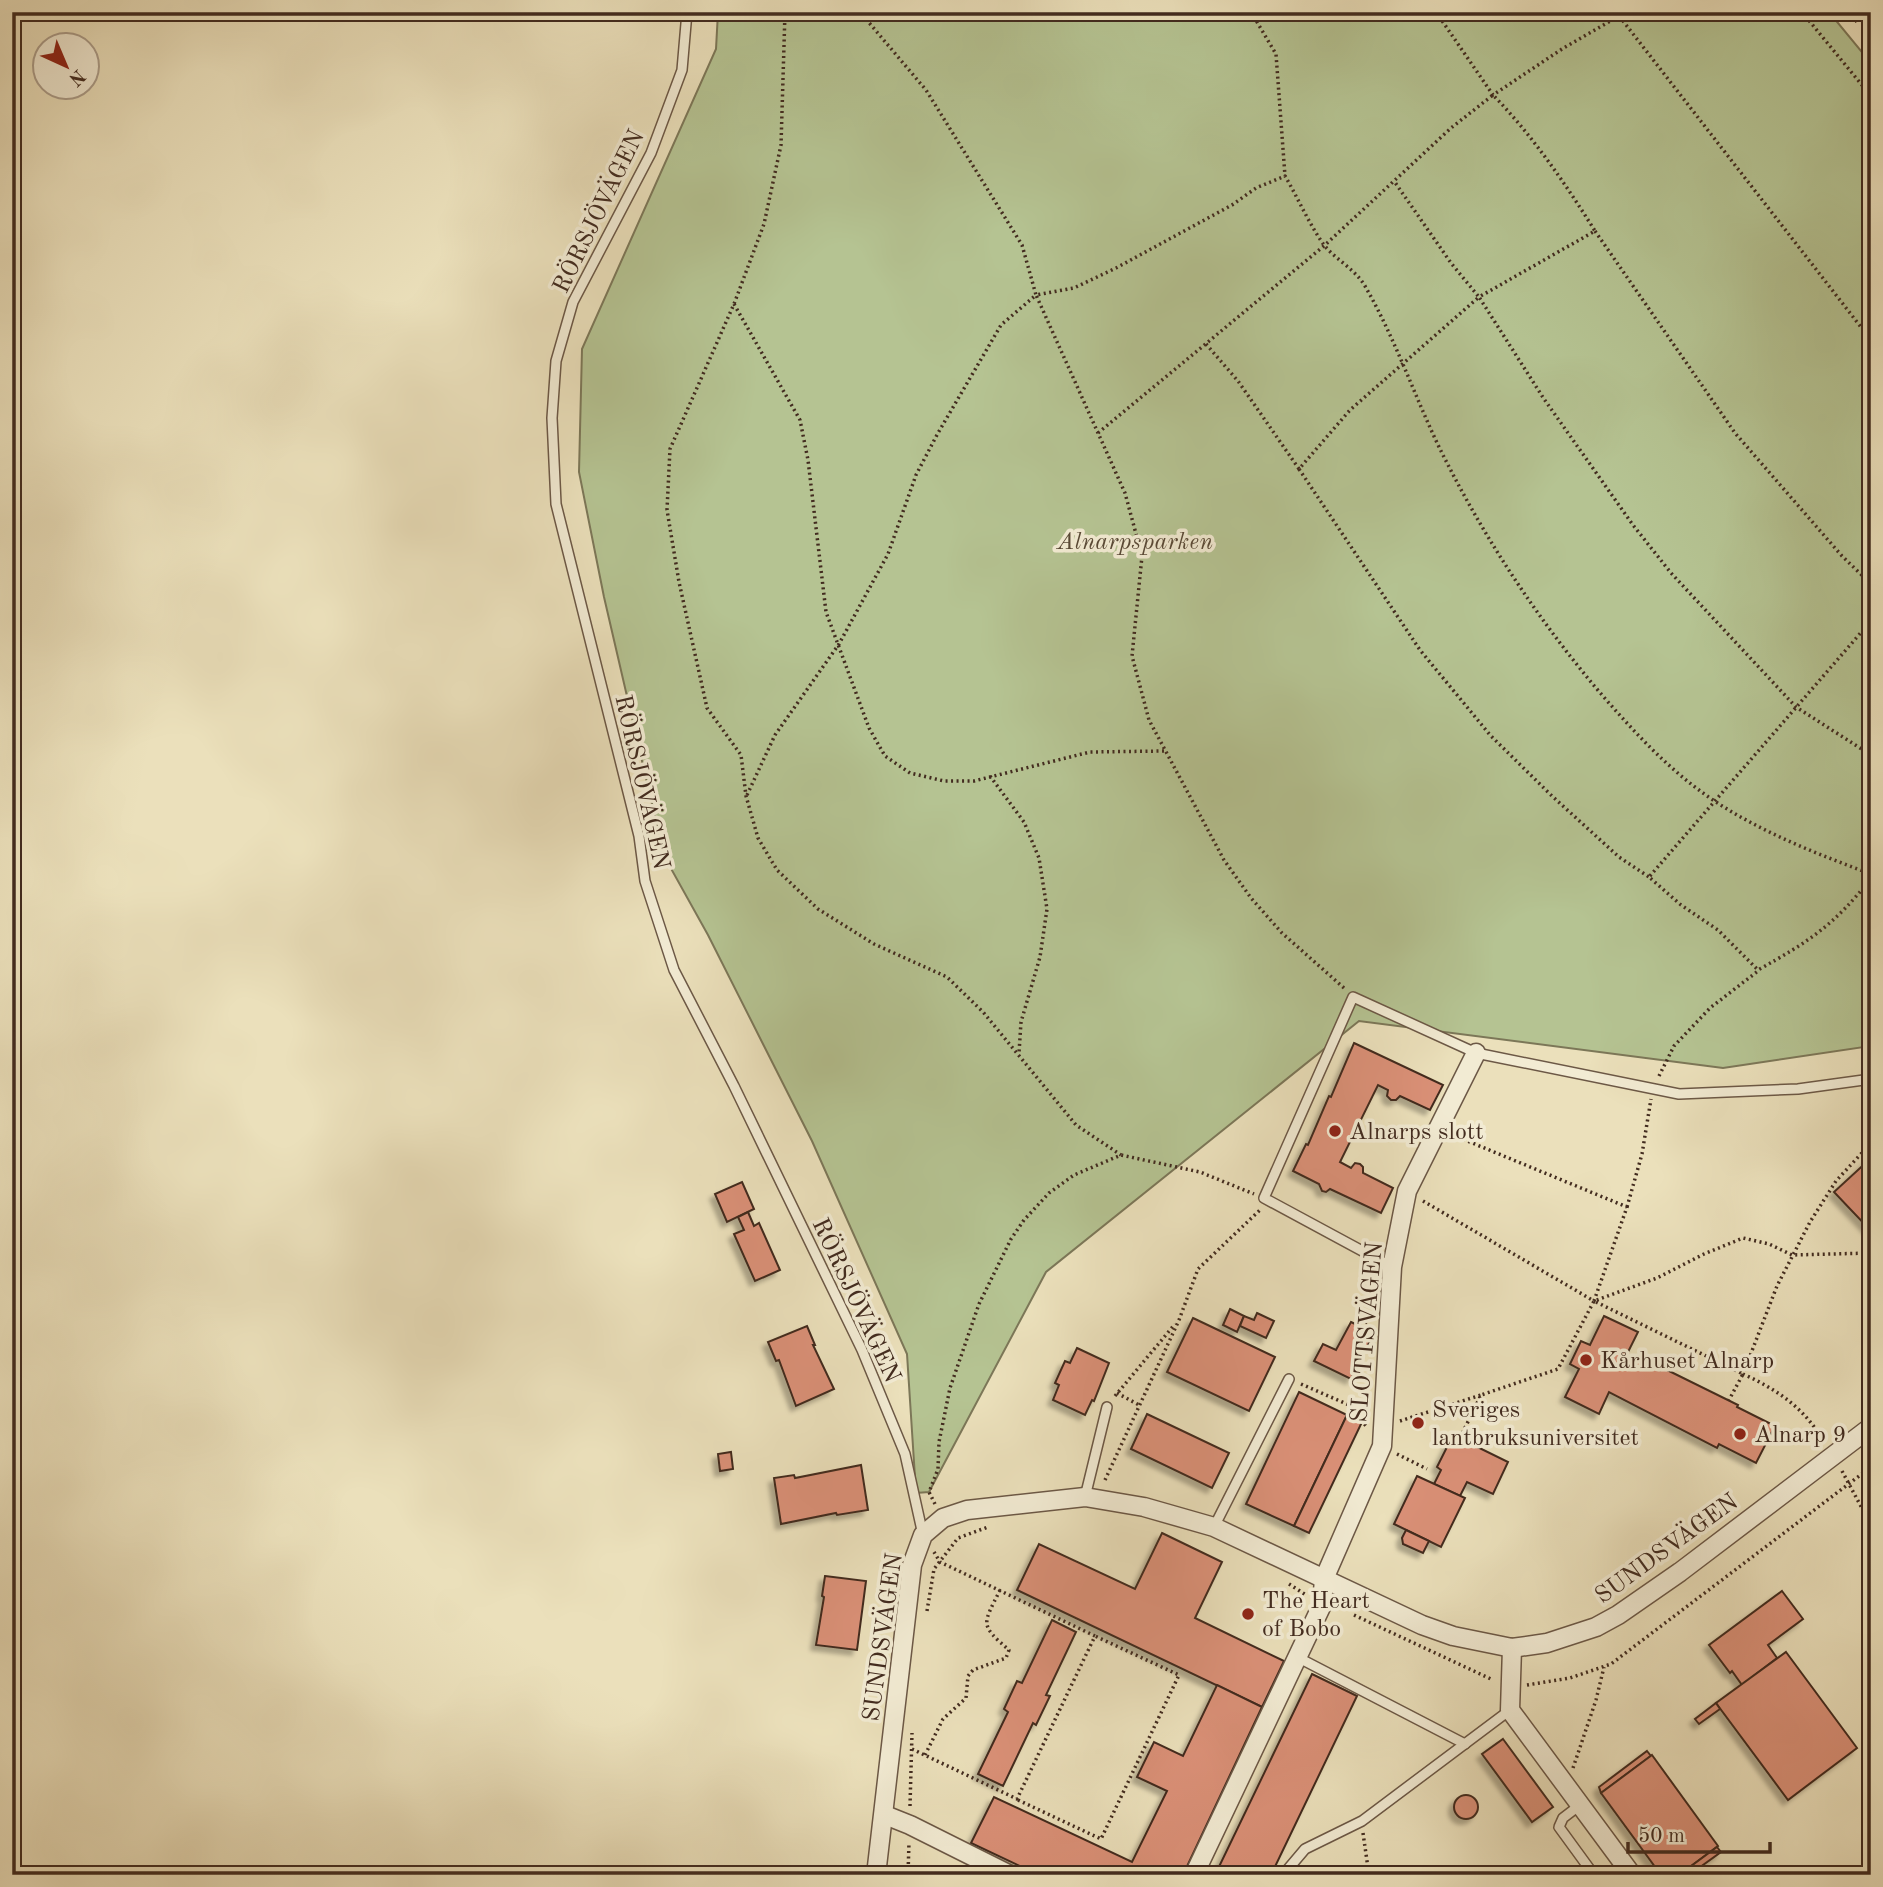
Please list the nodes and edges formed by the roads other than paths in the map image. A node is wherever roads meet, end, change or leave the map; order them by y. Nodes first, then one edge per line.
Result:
1 (687, 12) edge
2 (1476, 1053) junction
3 (1871, 1079) edge
4 (1392, 1267) junction
5 (1289, 1379) road end
6 (1107, 1407) road end
7 (1871, 1427) edge
8 (1090, 1498) junction
9 (1214, 1527) junction
10 (923, 1535) junction
11 (1324, 1579) junction
12 (1512, 1648) junction
13 (1297, 1657) junction
14 (1510, 1710) junction
15 (1465, 1744) junction
16 (1580, 1805) junction
17 (885, 1815) junction
18 (876, 1875) edge
19 (1010, 1875) edge
20 (1194, 1875) edge
21 (1283, 1875) edge
22 (1594, 1875) edge
23 (1632, 1875) edge

1 - 10 lane, RÖRSJÖVÄGEN
2 - 3 lane
2 - 4 street, SLOTTSVÄGEN
2 - 4 lane
4 - 11 street, SLOTTSVÄGEN
5 - 9 lane
6 - 8 lane
7 - 12 street, SUNDSVÄGEN
8 - 9 street, SUNDSVÄGEN
8 - 10 street, SUNDSVÄGEN
9 - 11 street, SUNDSVÄGEN
10 - 17 street, SUNDSVÄGEN
11 - 12 street, SUNDSVÄGEN
11 - 13 street, SLOTTSVÄGEN
12 - 14 street
13 - 15 lane
13 - 20 street
14 - 15 lane
14 - 16 street
15 - 21 lane
16 - 22 lane
16 - 23 street
17 - 18 street, SUNDSVÄGEN
17 - 19 street

